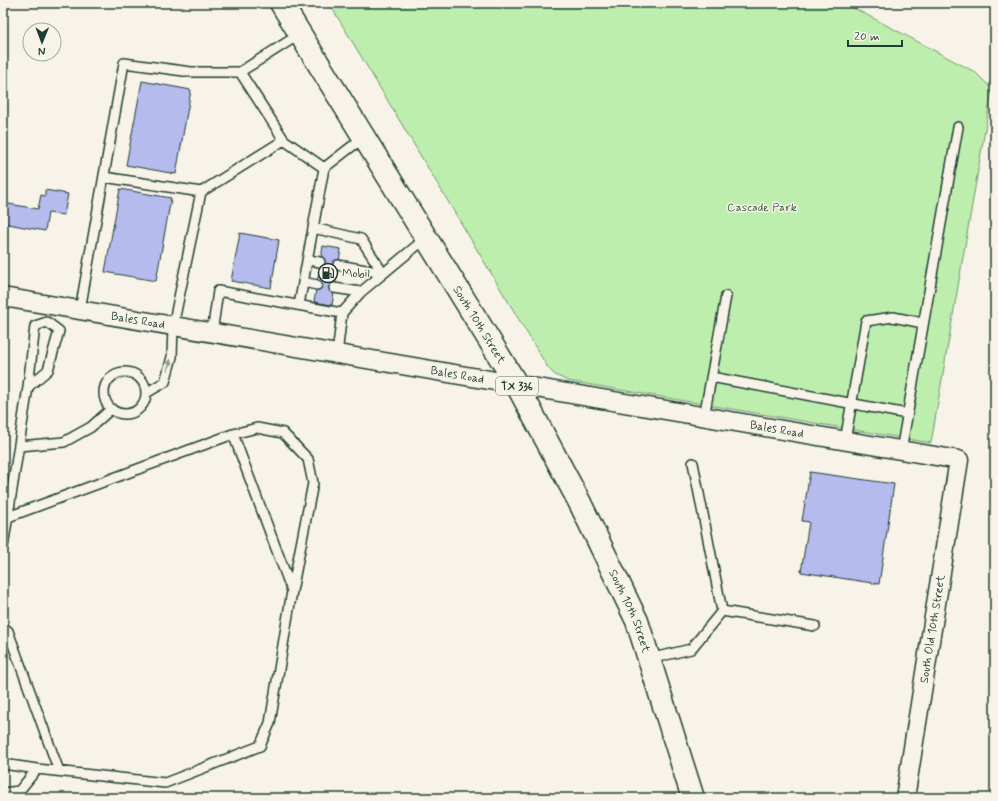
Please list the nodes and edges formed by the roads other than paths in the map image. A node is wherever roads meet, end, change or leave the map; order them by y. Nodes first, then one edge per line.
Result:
1 (281, 3) edge
2 (300, 34) junction
3 (240, 72) junction
4 (958, 127) dead end
5 (364, 137) junction
6 (284, 140) junction
7 (324, 168) junction
8 (104, 177) junction
9 (201, 192) junction
10 (313, 228) junction
11 (426, 237) junction
12 (307, 260) junction
13 (320, 262) dead end
14 (338, 265) dead end
15 (383, 273) junction
16 (303, 282) junction
17 (317, 285) dead end
18 (334, 288) dead end
19 (361, 292) junction
20 (726, 296) dead end
21 (3, 297) edge
22 (3, 300) edge
23 (299, 305) junction
24 (80, 310) junction
25 (342, 313) junction
26 (49, 314) junction
27 (923, 323) junction
28 (173, 326) junction
29 (212, 333) junction
30 (337, 354) junction
31 (711, 377) junction
32 (517, 386) junction
33 (28, 387) junction
34 (146, 393) junction
35 (851, 404) junction
36 (111, 409) junction
37 (907, 414) junction
38 (704, 417) junction
39 (233, 434) junction
40 (844, 441) junction
41 (20, 446) junction
42 (901, 450) junction
43 (959, 460) joint
44 (693, 463) dead end
45 (8, 517) junction
46 (3, 547) edge
47 (292, 591) junction
48 (722, 611) junction
49 (815, 626) dead end
50 (3, 627) edge
51 (649, 659) junction
52 (3, 764) edge
53 (37, 769) junction
54 (60, 772) junction
55 (3, 793) edge
56 (693, 798) edge
57 (906, 798) edge

1 - 2 main road, South 10th Street / TX 336
2 - 3 lane
2 - 5 main road, South 10th Street / TX 336
3 - 6 lane
3 - 8 lane
4 - 27 lane
5 - 7 lane
5 - 11 main road, South 10th Street / TX 336
6 - 7 lane
6 - 9 lane
7 - 10 lane
8 - 9 lane
8 - 24 lane
9 - 28 lane
10 - 12 lane
10 - 15 lane
11 - 15 lane
11 - 32 main road, South 10th Street / TX 336
12 - 13 lane
12 - 16 lane
14 - 15 lane
15 - 19 lane
16 - 17 lane
16 - 23 lane
18 - 19 lane
19 - 25 lane
20 - 31 lane
21 - 22 lane
21 - 26 street, Bales Road
23 - 25 lane
23 - 29 lane
24 - 26 street, Bales Road
24 - 28 street, Bales Road
25 - 30 lane
26 - 33 lane
26 - 33 lane
27 - 35 lane
27 - 37 lane
28 - 29 street, Bales Road
34 -> 28 lane
29 - 30 street, Bales Road
30 - 32 street, Bales Road
31 - 35 lane
31 - 38 lane
32 - 38 street, Bales Road
32 - 51 main road, South 10th Street / TX 336
33 - 41 lane
34 - 36 lane
34 - 36 lane
35 - 37 lane
35 - 40 lane
36 - 41 lane
37 - 42 lane
38 - 40 street, Bales Road
39 - 45 lane
39 - 47 lane
39 - 47 lane
40 - 42 street, Bales Road
41 - 45 lane
42 - 43 street, Bales Road
43 - 57 street, South Old 10th Street
44 - 48 lane
45 - 46 lane
47 - 54 lane
48 - 49 lane
48 - 51 lane
50 - 54 lane
51 - 56 main road, South 10th Street / TX 336
52 - 53 lane
53 - 54 lane
53 - 55 lane

